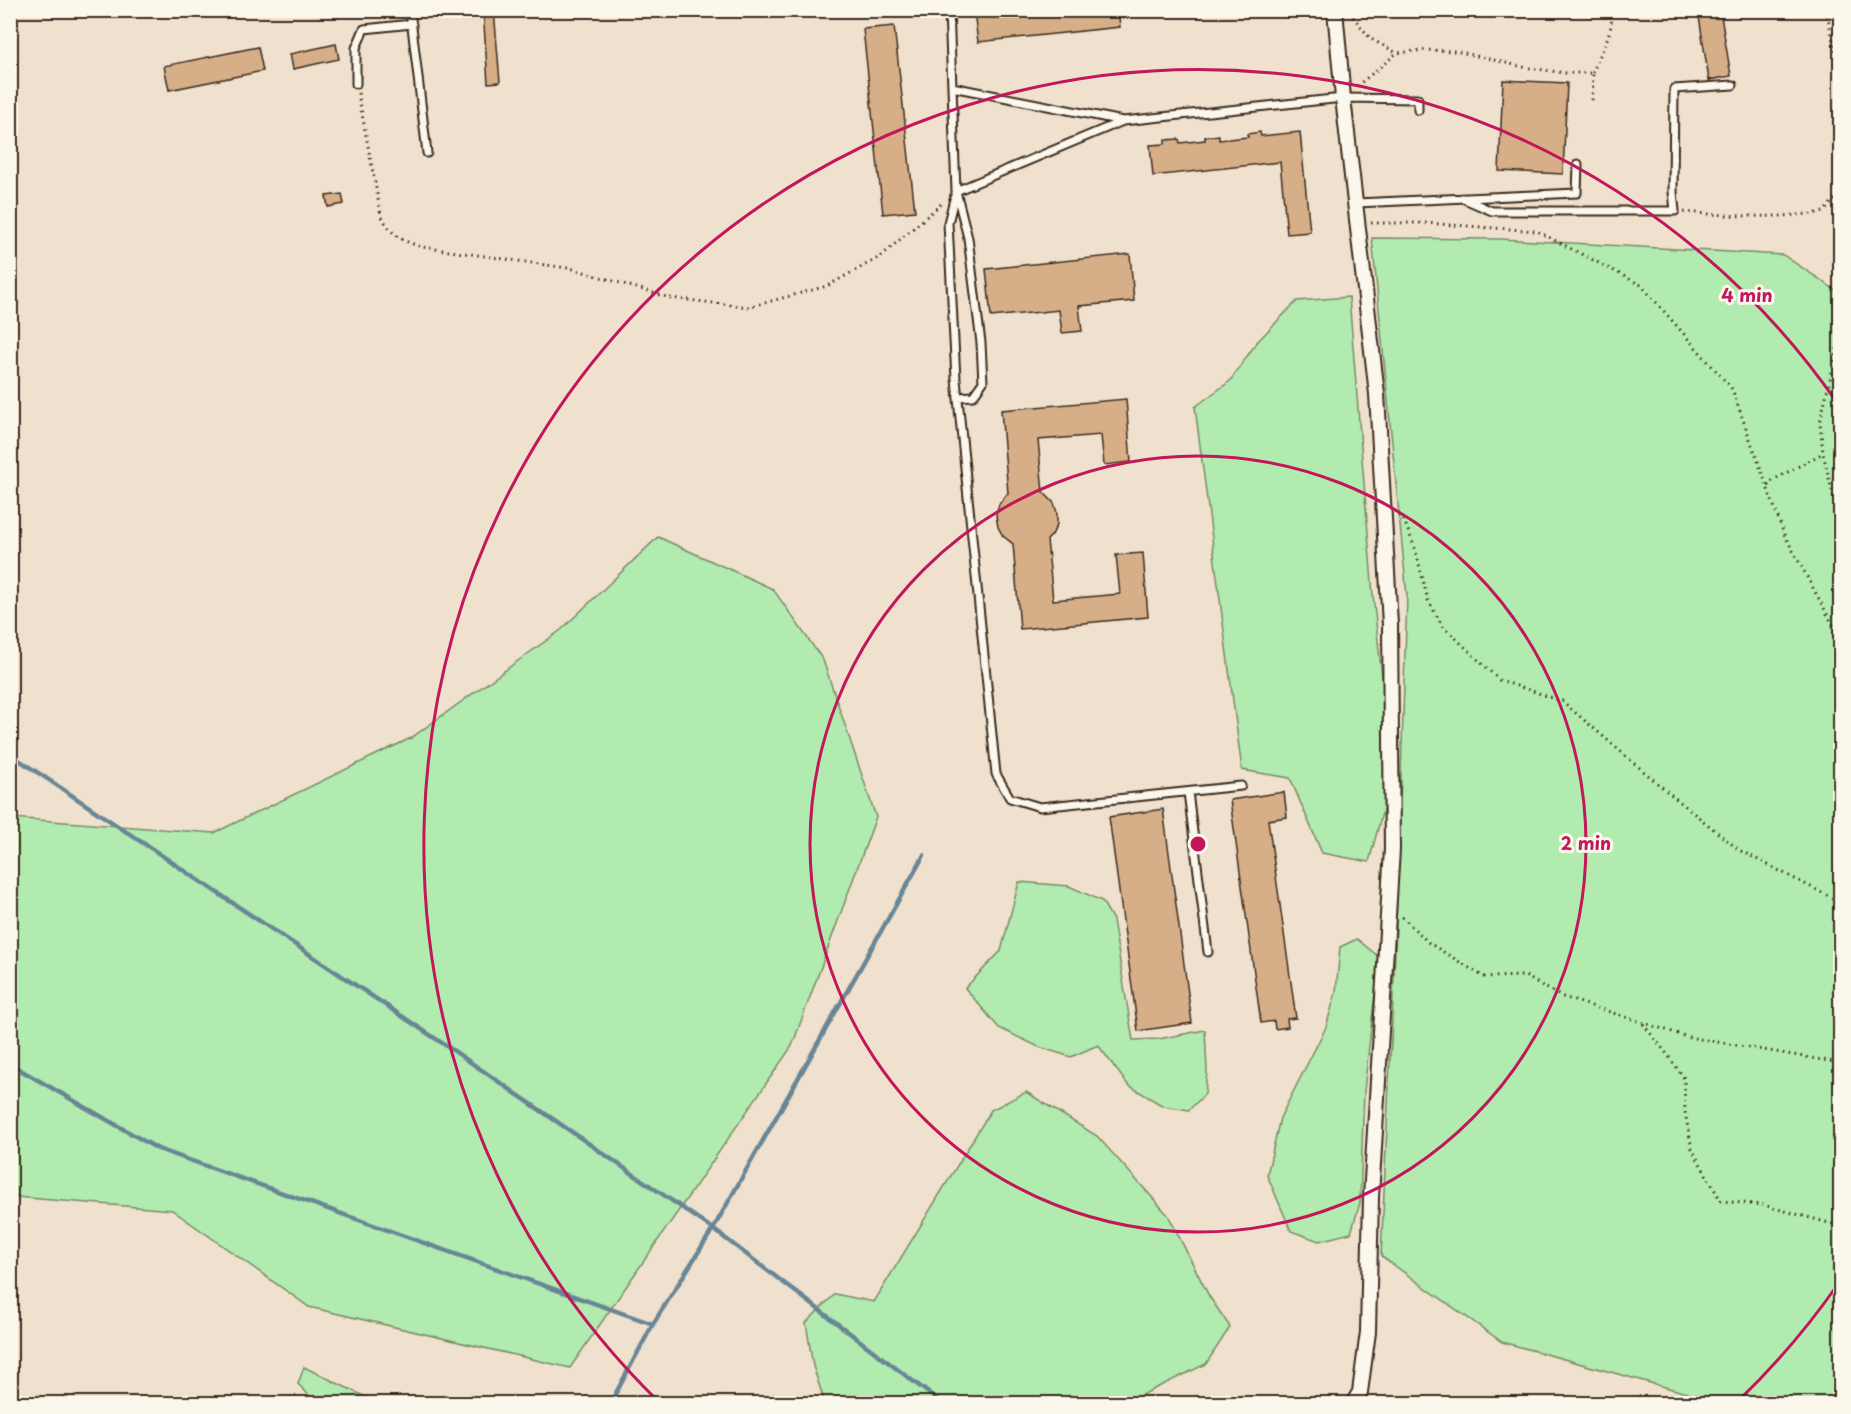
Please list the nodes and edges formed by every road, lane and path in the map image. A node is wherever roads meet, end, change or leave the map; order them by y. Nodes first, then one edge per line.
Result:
1 (410, 10) edge
2 (949, 10) edge
3 (1335, 10) edge
4 (1348, 10) edge
5 (1611, 10) edge
6 (1824, 10) edge
7 (412, 24) junction
8 (1397, 53) junction
9 (1593, 73) junction
10 (1840, 74) edge
11 (356, 84) joint
12 (1732, 85) dead end
13 (952, 87) junction
14 (1343, 98) junction
15 (1592, 103) dead end
16 (1418, 110) dead end
17 (1123, 121) junction
18 (428, 153) dead end
19 (1578, 164) dead end
20 (956, 191) junction
21 (1840, 192) edge
22 (1462, 198) junction
23 (1834, 200) junction
24 (1356, 203) junction
25 (1840, 204) edge
26 (1675, 211) junction
27 (1358, 223) junction
28 (1840, 337) edge
29 (958, 397) junction
30 (1823, 453) junction
31 (1767, 486) junction
32 (1383, 505) junction
33 (1840, 524) edge
34 (1840, 638) edge
35 (1241, 786) dead end
36 (1188, 792) junction
37 (1840, 902) edge
38 (1389, 904) junction
39 (1208, 952) dead end
40 (1641, 1022) junction
41 (1840, 1063) edge
42 (1840, 1226) edge
43 (1353, 1404) edge

1 - 7 lane
2 - 13 lane
3 - 14 street
4 - 8 path
5 - 9 path
6 - 10 path
7 - 11 lane
7 - 18 lane
8 - 9 path
8 - 14 path
9 - 15 path
11 - 20 path
12 - 26 lane
13 - 17 lane
13 - 20 lane
14 - 16 lane
14 - 17 lane
14 - 24 street
17 - 20 lane
19 - 22 lane
20 - 29 lane
20 - 29 lane
21 - 23 path
22 - 24 lane
22 - 26 lane
23 - 25 path
23 - 26 path
24 - 27 street
27 - 31 path
27 - 32 street
28 - 30 path
29 - 36 lane
30 - 31 path
30 - 33 path
31 - 34 path
32 - 37 path
32 - 38 street
35 - 36 lane
36 - 39 lane
38 - 40 path
38 - 43 street
40 - 41 path
40 - 42 path

